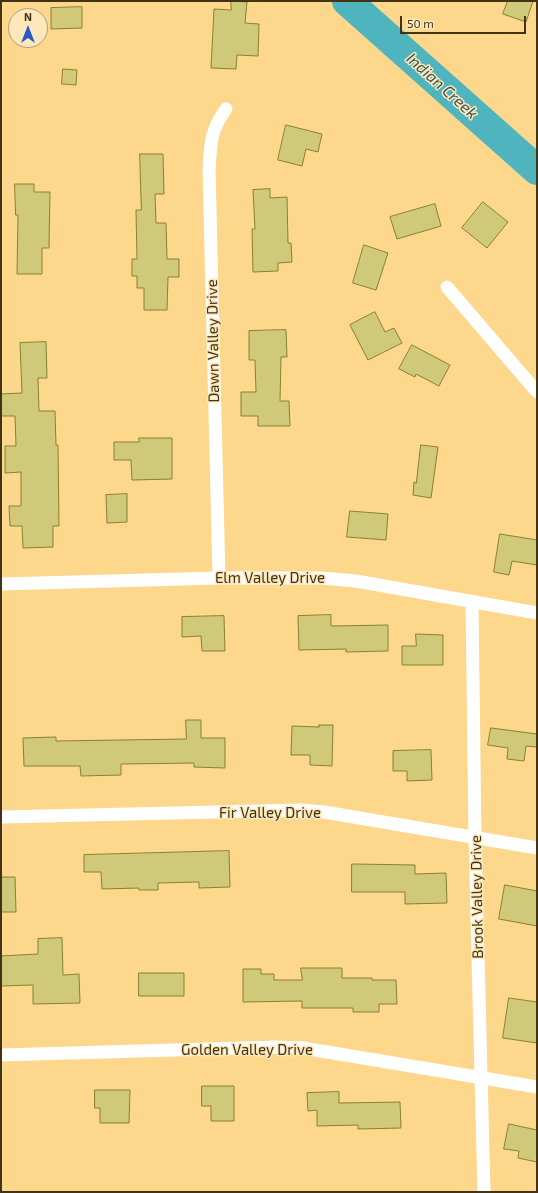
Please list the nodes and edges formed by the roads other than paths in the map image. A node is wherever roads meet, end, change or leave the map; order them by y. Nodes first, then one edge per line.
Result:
1 (226, 109) dead end
2 (447, 287) dead end
3 (537, 392) edge
4 (219, 578) junction
5 (1, 584) edge
6 (472, 602) junction
7 (537, 613) edge
8 (1, 817) edge
9 (475, 839) junction
10 (537, 848) edge
11 (1, 1055) edge
12 (481, 1078) junction
13 (537, 1087) edge
14 (484, 1192) edge

1 - 4 street, Dawn Valley Drive
2 - 3 street
4 - 5 street, Elm Valley Drive
4 - 6 street, Elm Valley Drive
6 - 7 street, Elm Valley Drive
6 - 9 street, Brook Valley Drive
8 - 9 street, Fir Valley Drive
9 - 10 street, Fir Valley Drive
9 - 12 street, Brook Valley Drive
11 - 12 street, Golden Valley Drive
12 - 13 street, Golden Valley Drive
12 - 14 street, Brook Valley Drive

